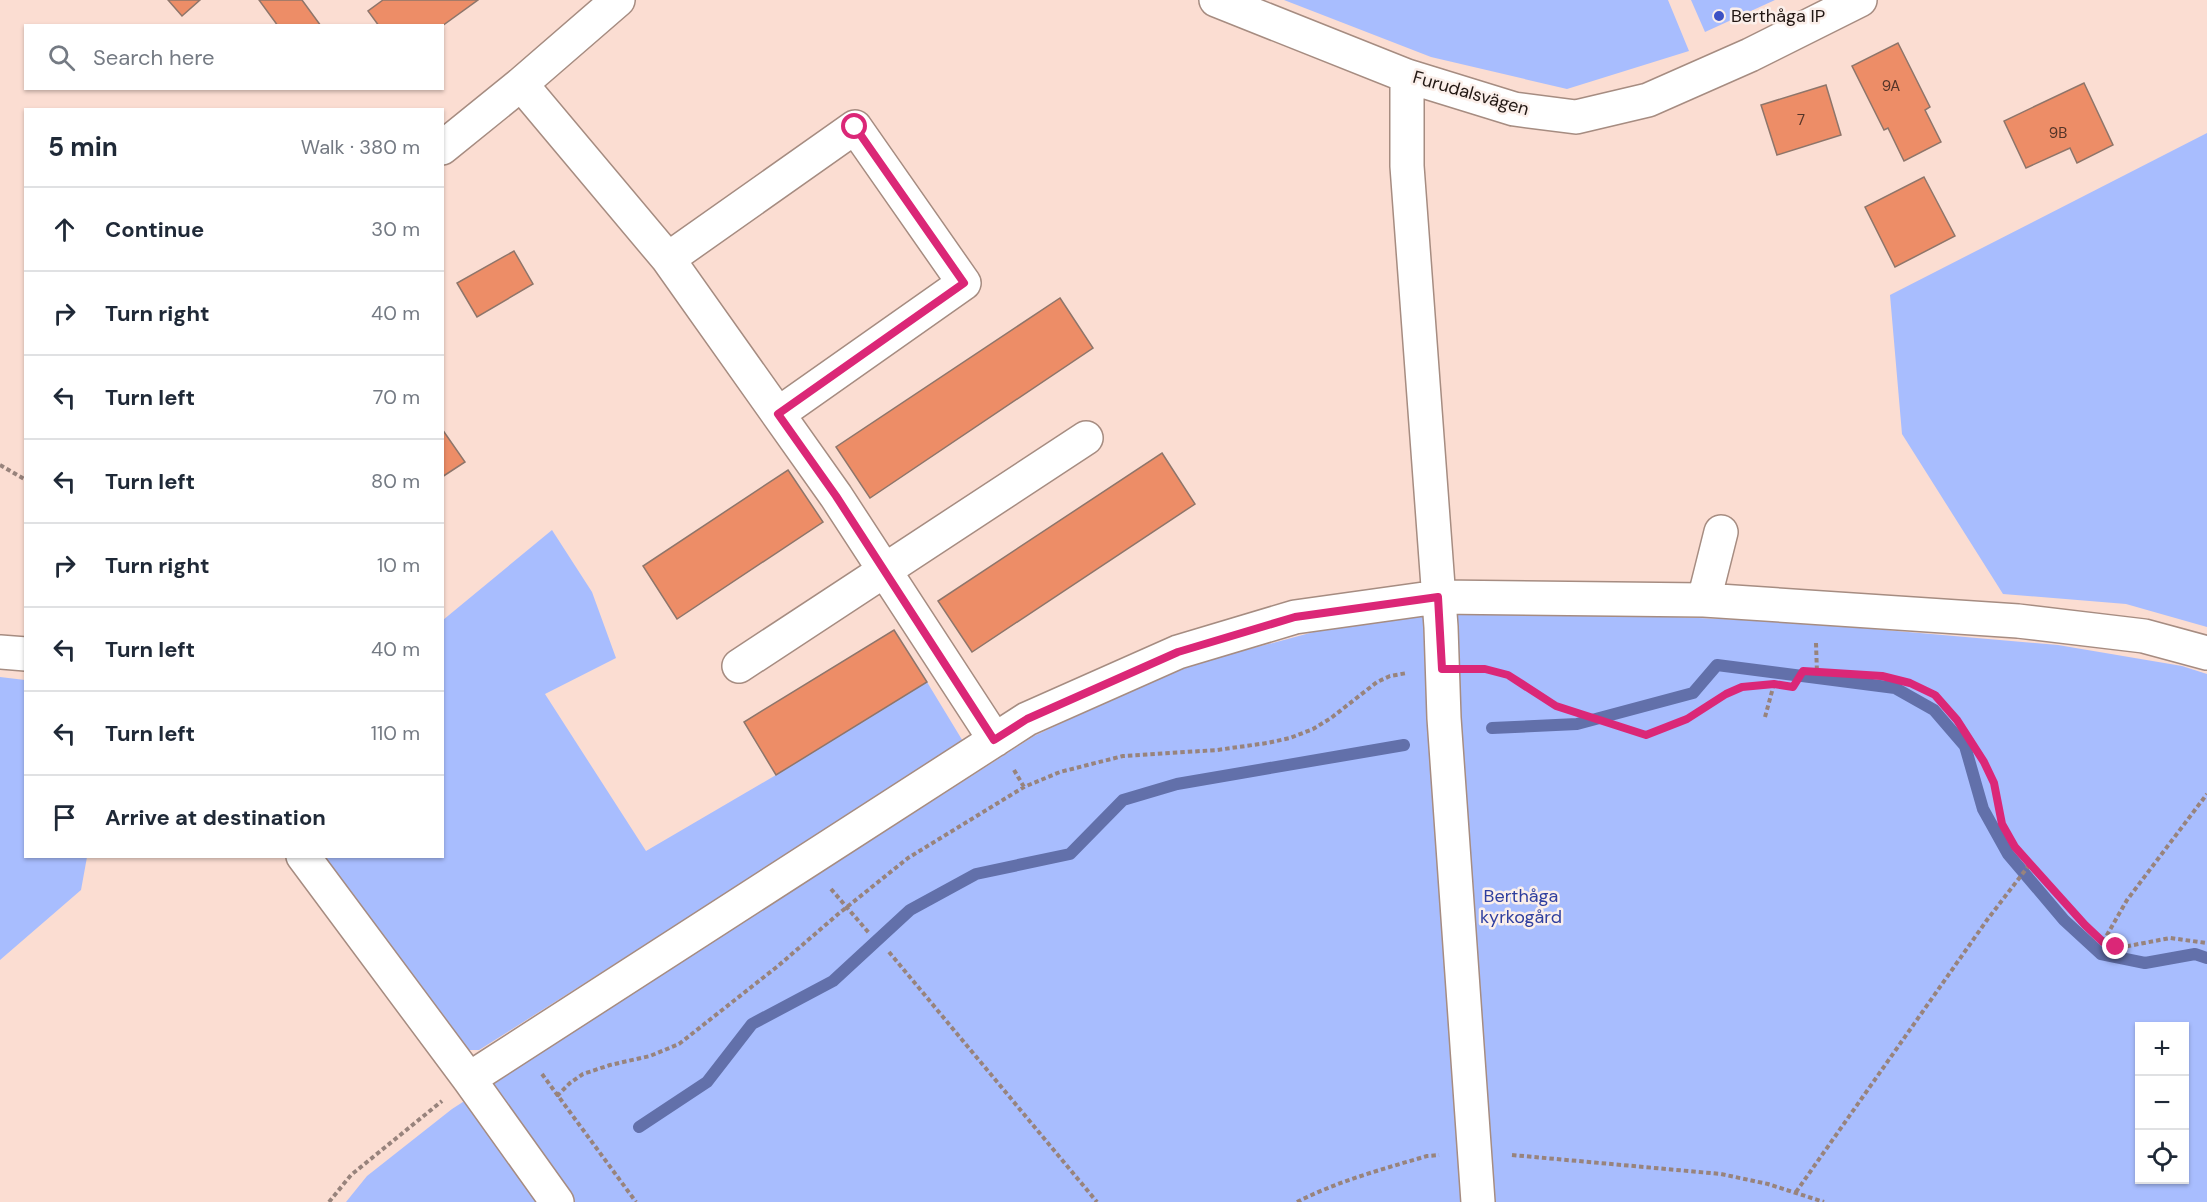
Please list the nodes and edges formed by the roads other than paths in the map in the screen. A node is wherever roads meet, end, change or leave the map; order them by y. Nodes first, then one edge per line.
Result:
1 (618, 0) edge
2 (1216, 0) edge
3 (1860, 0) edge
4 (1407, 76) junction
5 (521, 84) junction
6 (444, 145) edge
7 (668, 259) junction
8 (778, 414) junction
9 (1086, 438) dead end
10 (1721, 531) dead end
11 (885, 572) junction
12 (1438, 597) junction
13 (1704, 600) junction
14 (0, 652) edge
15 (2207, 653) edge
16 (24, 654) edge
17 (739, 666) dead end
18 (994, 740) junction
19 (304, 858) edge
20 (469, 1079) junction
21 (557, 1202) edge
22 (1478, 1202) edge

1 - 5 street
2 - 4 street, Furudalsvägen
3 - 4 street, Furudalsvägen
4 - 12 street
5 - 6 street
5 - 7 street
7 - 8 street
7 - 8 street
8 - 11 street
9 - 11 street
10 - 13 street
11 - 17 street
11 - 18 street
12 - 13 street
12 - 18 street
12 - 22 street
13 - 15 street
14 - 16 street
18 - 20 street
19 - 20 street
20 - 21 street

